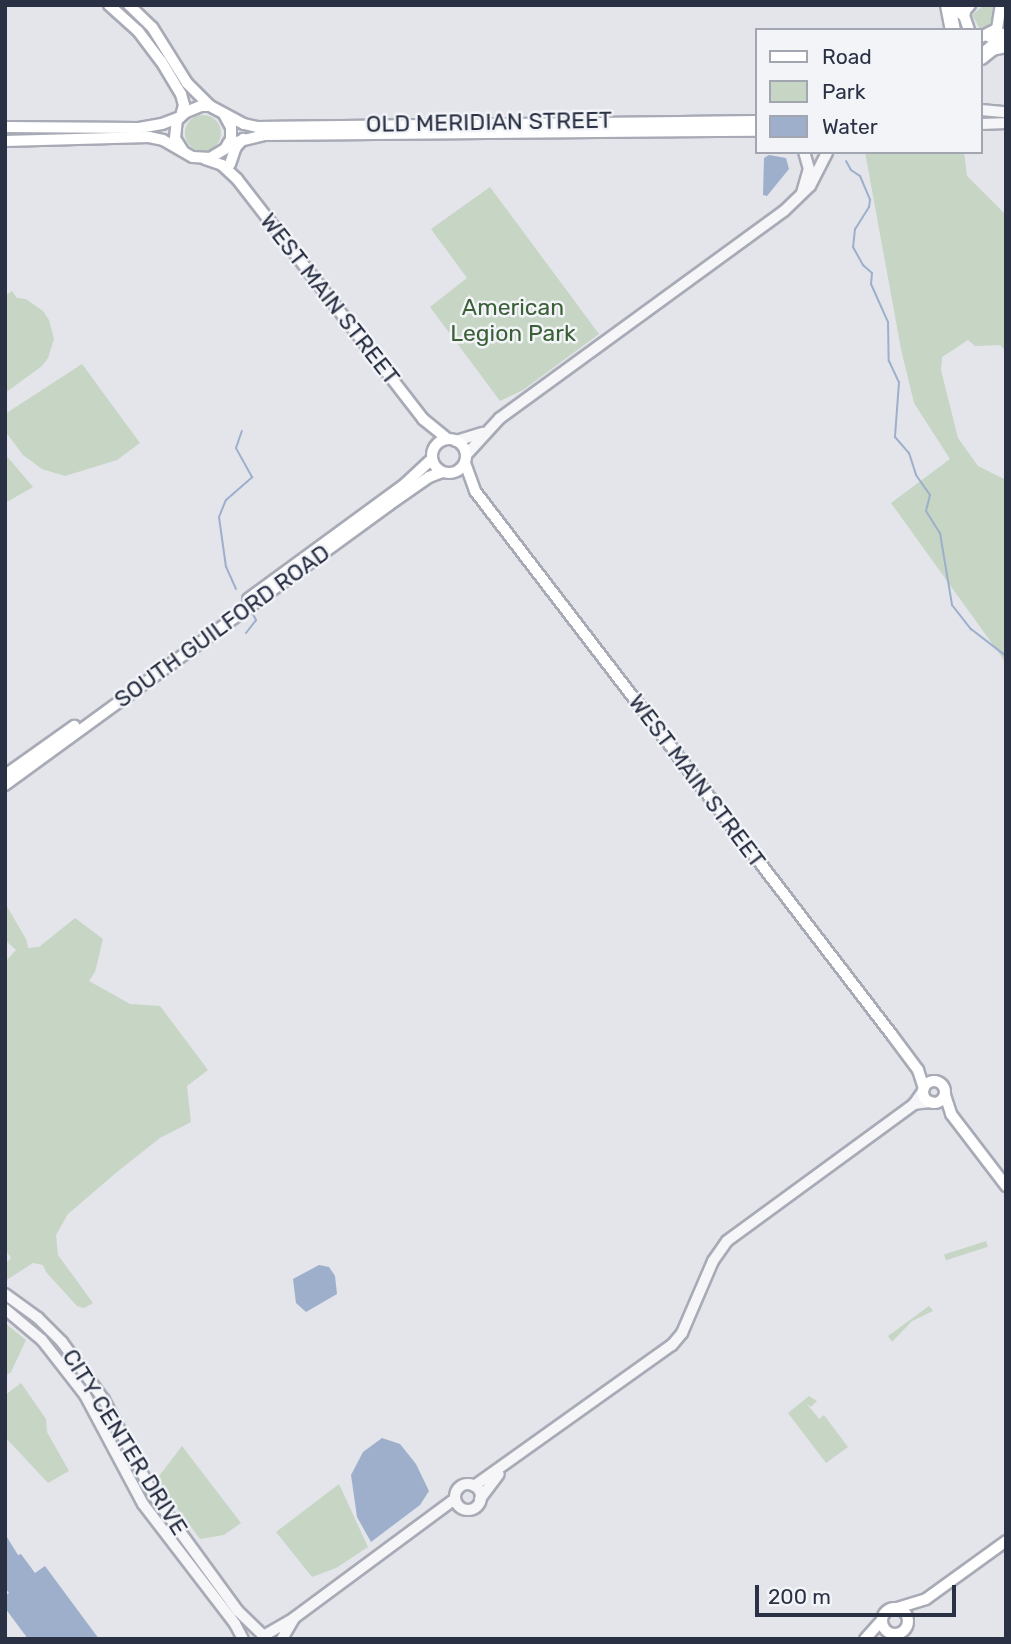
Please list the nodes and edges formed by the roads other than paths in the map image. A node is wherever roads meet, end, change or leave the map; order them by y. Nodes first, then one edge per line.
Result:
1 (109, 5) edge
2 (129, 5) edge
3 (948, 5) edge
4 (1001, 5) edge
5 (964, 9) edge
6 (953, 28) edge
7 (961, 28) edge
8 (969, 28) edge
9 (1006, 36) edge
10 (985, 37) edge
11 (1006, 45) edge
12 (983, 55) edge
13 (181, 99) junction
14 (209, 106) junction
15 (983, 110) edge
16 (223, 113) junction
17 (1006, 113) edge
18 (181, 116) junction
19 (717, 120) junction
20 (572, 121) junction
21 (755, 121) edge
22 (1006, 123) edge
23 (162, 124) junction
24 (983, 124) edge
25 (5, 127) edge
26 (755, 131) edge
27 (685, 133) junction
28 (573, 135) junction
29 (244, 138) junction
30 (5, 141) edge
31 (227, 145) junction
32 (183, 151) junction
33 (805, 154) edge
34 (826, 154) edge
35 (205, 159) junction
36 (230, 164) junction
37 (237, 179) junction
38 (802, 193) junction
39 (423, 419) junction
40 (483, 433) junction
41 (452, 440) junction
42 (433, 454) junction
43 (466, 459) junction
44 (447, 473) junction
45 (475, 491) junction
46 (5, 775) edge
47 (5, 785) edge
48 (918, 1070) junction
49 (937, 1081) junction
50 (923, 1089) junction
51 (945, 1095) junction
52 (933, 1103) junction
53 (914, 1104) junction
54 (951, 1114) junction
55 (1006, 1186) edge
56 (5, 1294) edge
57 (5, 1309) edge
58 (517, 1457) junction
59 (474, 1486) junction
60 (480, 1499) junction
61 (457, 1503) junction
62 (1006, 1541) edge
63 (926, 1599) junction
64 (897, 1608) junction
65 (294, 1618) junction
66 (882, 1620) junction
67 (908, 1621) junction
68 (892, 1634) junction
69 (266, 1635) edge
70 (245, 1639) edge
71 (282, 1639) edge
72 (865, 1639) edge
73 (879, 1639) edge

1 - 13 main road
2 - 14 main road
3 - 6 highway
4 - 10 main road
5 - 7 main road
5 - 8 main road
9 - 10 highway
11 - 12 highway
13 - 18 main road
13 - 23 main road
14 - 16 main road
14 - 18 main road
15 - 17 street
16 - 20 main road, OLD MERIDIAN STREET
16 - 31 main road
18 - 23 main road
18 - 32 main road
19 - 20 main road, OLD MERIDIAN STREET
19 - 21 main road, OLD MERIDIAN STREET
19 - 27 main road
20 - 28 main road
22 - 24 street
23 - 25 main road
26 - 27 main road, OLD MERIDIAN STREET
27 - 28 main road, OLD MERIDIAN STREET
28 - 29 main road, OLD MERIDIAN STREET
29 - 31 main road, OLD MERIDIAN STREET
29 - 36 main road
30 - 32 main road
31 - 35 main road
31 - 36 main road, WEST MAIN STREET
32 - 35 main road
33 - 38 street
34 - 38 street
35 - 37 main road, WEST MAIN STREET
36 - 37 main road, WEST MAIN STREET
37 - 39 main road, WEST MAIN STREET
38 - 40 street
39 - 41 main road, WEST MAIN STREET
39 - 42 main road, WEST MAIN STREET
40 - 41 street
40 - 43 street
41 - 42 main road, SOUTH GUILFORD ROAD
41 - 43 main road, WEST MAIN STREET
42 - 44 main road, WEST MAIN STREET
42 - 46 main road, SOUTH GUILFORD ROAD
43 - 44 main road, SOUTH GUILFORD ROAD
43 - 45 main road, WEST MAIN STREET
44 - 45 main road, WEST MAIN STREET
44 - 47 main road, SOUTH GUILFORD ROAD
45 - 48 main road, WEST MAIN STREET
48 - 49 main road, WEST MAIN STREET
48 - 50 main road, WEST MAIN STREET
49 - 50 main road
49 - 51 main road
50 - 52 main road
50 - 53 street
51 - 52 main road
51 - 54 main road
52 - 53 street
52 - 54 main road
53 - 58 street
54 - 55 main road
56 - 69 street, CITY CENTER DRIVE
57 - 70 street, CITY CENTER DRIVE
58 - 59 street
58 - 60 street
59 - 60 street
59 - 61 street
60 - 61 street
61 - 65 street
62 - 63 main road
63 - 64 main road
63 - 67 main road
64 - 66 main road
64 - 67 main road
65 - 69 street
65 - 71 street
66 - 68 main road
66 - 72 main road
67 - 68 main road
68 - 73 main road
69 - 70 street

